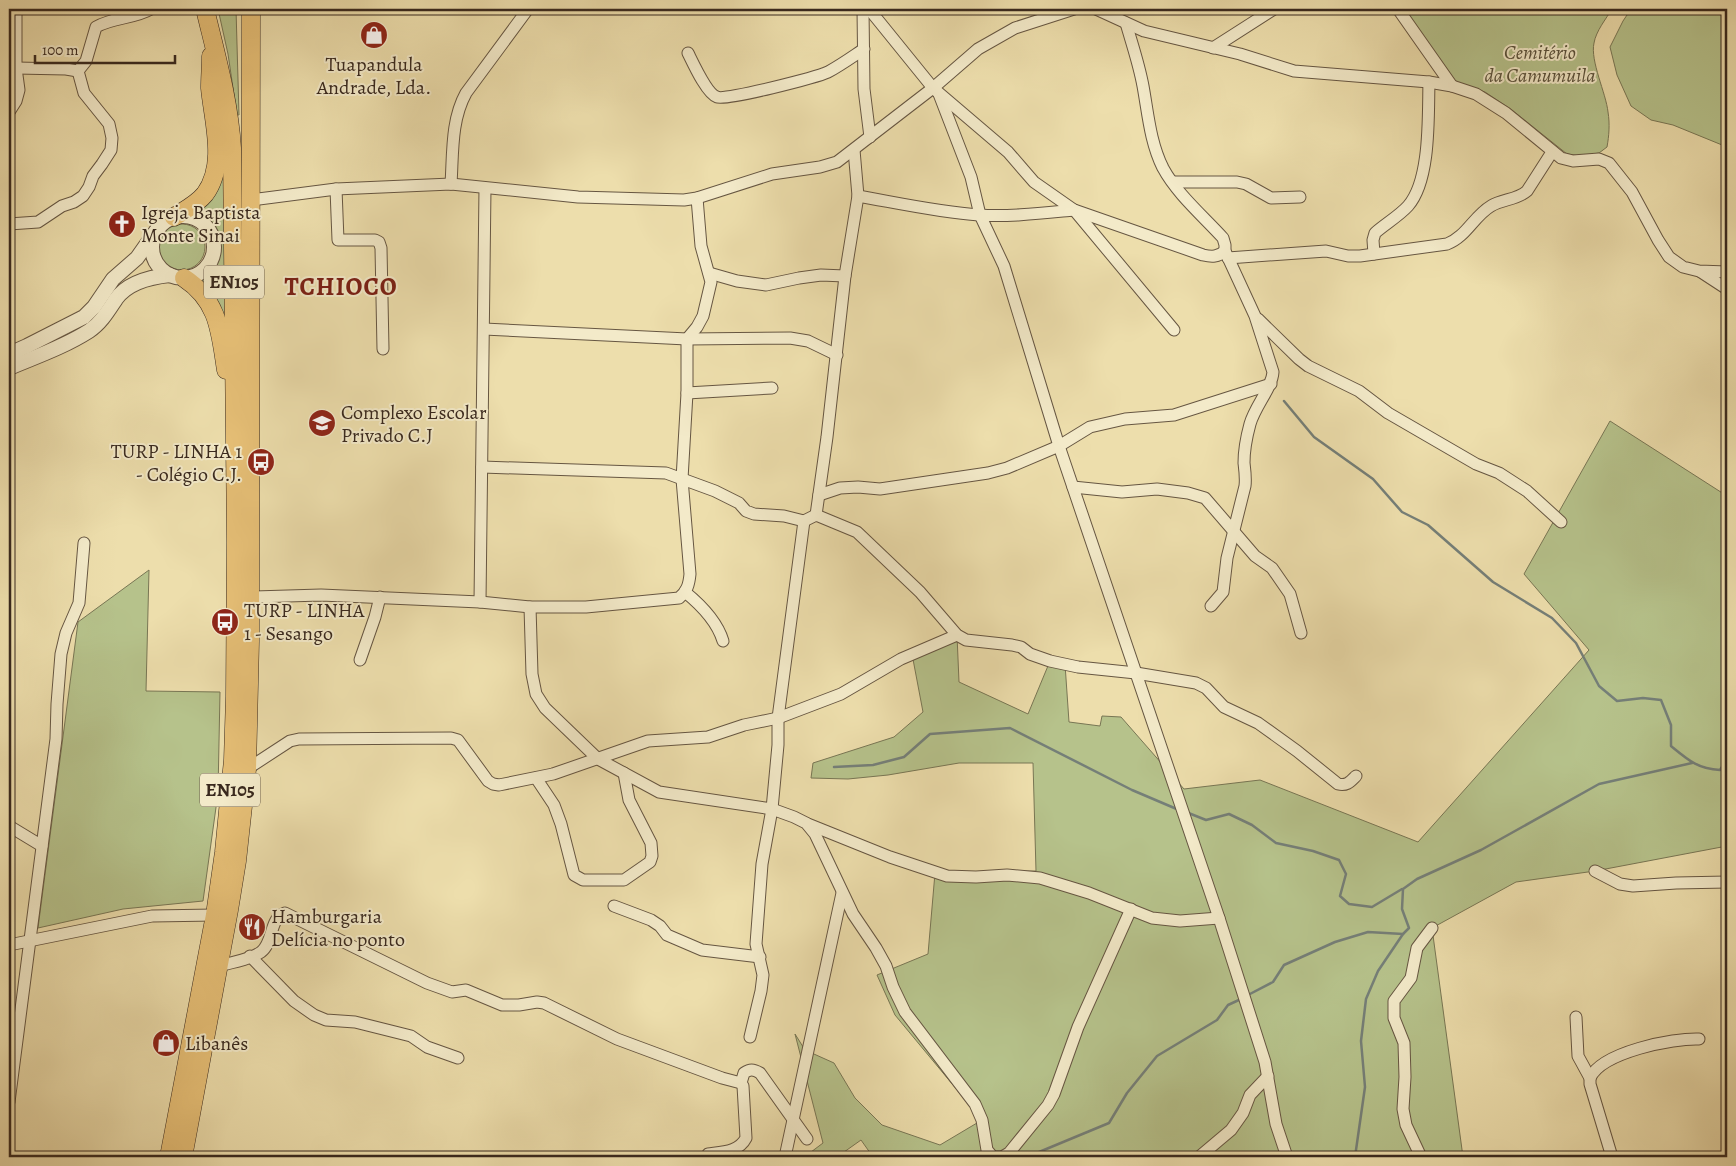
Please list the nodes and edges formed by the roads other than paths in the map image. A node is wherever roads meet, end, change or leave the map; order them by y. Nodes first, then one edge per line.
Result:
1 (16, 9) edge
2 (151, 9) edge
3 (205, 9) edge
4 (251, 9) edge
5 (528, 9) edge
6 (863, 9) edge
7 (869, 9) edge
8 (1074, 9) edge
9 (1096, 9) edge
10 (1274, 9) edge
11 (1398, 9) edge
12 (1126, 23) junction
13 (212, 38) junction
14 (1214, 48) junction
15 (864, 49) junction
16 (688, 53) dead end
17 (16, 68) junction
18 (78, 71) junction
19 (1429, 82) junction
20 (1452, 86) junction
21 (936, 91) junction
22 (9, 112) edge
23 (870, 137) junction
24 (854, 150) junction
25 (1552, 152) junction
26 (1173, 182) junction
27 (451, 184) junction
28 (485, 188) junction
29 (336, 189) junction
30 (858, 196) junction
31 (1300, 197) dead end
32 (696, 198) junction
33 (251, 200) junction
34 (1074, 210) junction
35 (980, 215) junction
36 (174, 217) junction
37 (9, 224) edge
38 (156, 230) junction
39 (1374, 254) junction
40 (1227, 255) junction
41 (1699, 271) junction
42 (1727, 272) edge
43 (709, 273) junction
44 (845, 276) junction
45 (177, 277) junction
46 (1727, 289) edge
47 (1255, 316) junction
48 (484, 329) junction
49 (1174, 330) dead end
50 (687, 339) junction
51 (383, 349) dead end
52 (9, 354) edge
53 (837, 355) junction
54 (9, 368) edge
55 (1271, 384) junction
56 (772, 388) dead end
57 (687, 393) junction
58 (235, 417) junction
59 (1059, 446) junction
60 (482, 468) junction
61 (682, 479) junction
62 (1073, 487) junction
63 (819, 495) junction
64 (816, 515) junction
65 (804, 521) junction
66 (1561, 522) dead end
67 (1234, 532) junction
68 (84, 543) dead end
69 (685, 592) junction
70 (380, 597) junction
71 (250, 598) junction
72 (480, 602) junction
73 (1212, 606) dead end
74 (530, 607) junction
75 (1301, 633) dead end
76 (957, 634) junction
77 (723, 641) dead end
78 (360, 660) dead end
79 (1136, 673) junction
80 (778, 718) junction
81 (598, 759) junction
82 (246, 769) junction
83 (624, 773) junction
84 (1356, 776) dead end
85 (536, 778) junction
86 (772, 809) junction
87 (806, 824) junction
88 (9, 826) edge
89 (42, 846) junction
90 (1595, 871) dead end
91 (1727, 882) edge
92 (842, 893) junction
93 (614, 906) dead end
94 (1131, 910) junction
95 (215, 915) junction
96 (1220, 918) junction
97 (1432, 928) dead end
98 (30, 940) junction
99 (9, 945) edge
100 (250, 956) junction
101 (760, 957) junction
102 (219, 966) junction
103 (1576, 1017) dead end
104 (750, 1038) dead end
105 (1699, 1039) dead end
106 (458, 1058) dead end
107 (1268, 1076) junction
108 (1590, 1078) junction
109 (741, 1083) junction
110 (10, 1087) edge
111 (9, 1102) edge
112 (793, 1120) junction
113 (806, 1139) dead end
114 (708, 1154) dead end
115 (168, 1157) edge
116 (183, 1157) edge
117 (785, 1157) edge
118 (1199, 1157) edge
119 (1287, 1157) edge
120 (1421, 1157) edge
121 (1612, 1157) edge

1 - 17 street
2 - 18 street
3 - 13 main road, EN105
4 - 33 main road, EN105
5 - 27 street
6 - 15 street
7 - 21 street
8 - 21 street
9 - 12 street
10 - 14 street
11 - 20 street
12 - 14 street
12 - 26 street
13 - 36 main road
13 - 58 main road, EN105
14 - 19 street
15 - 16 street
15 - 23 street
17 - 18 street
17 - 22 street
18 - 37 street
19 - 20 street
19 - 39 street
20 - 25 street
21 - 23 street
21 - 34 street
21 - 35 street
23 - 24 street
24 - 30 street
24 - 32 street
25 - 39 street
25 - 41 street
26 - 31 street
26 - 40 street
27 - 28 street
27 - 29 street
28 - 32 street
28 - 48 street
29 - 33 street
29 - 51 street
30 - 35 street
30 - 44 street
32 - 43 street
33 - 71 main road, EN105
34 - 35 street
34 - 40 street
34 - 49 street
35 - 59 street
36 - 38 street
36 - 45 street
38 - 45 street
38 - 52 street
39 - 40 street
40 - 47 street
41 - 42 street
41 - 46 street
43 - 44 street
43 - 50 street
44 - 53 street
45 - 54 street
45 - 58 main road
47 - 55 street
47 - 66 street
48 - 50 street
48 - 60 street
50 - 53 street
50 - 57 street
53 - 63 street
55 - 59 street
55 - 67 street
56 - 57 street
57 - 61 street
58 - 95 main road, EN105
59 - 62 street
59 - 63 street
60 - 61 street
60 - 72 street
61 - 65 street
61 - 69 street
62 - 67 street
62 - 79 street
63 - 64 street
64 - 65 street
64 - 76 street
65 - 80 street
67 - 73 street
67 - 75 street
68 - 89 street
69 - 74 street
69 - 77 street
70 - 71 street
70 - 72 street
70 - 78 street
71 - 82 main road, EN105
72 - 74 street
74 - 81 street
76 - 79 street
76 - 80 street
79 - 84 street
79 - 96 street
80 - 81 street
80 - 86 street
81 - 83 street
81 - 85 street
82 - 85 street
82 - 102 main road, EN105
83 - 85 street
83 - 86 street
86 - 87 street
86 - 101 street
87 - 92 street
87 - 94 street
88 - 89 street
89 - 98 street
90 - 91 street
92 - 94 street
92 - 112 street
93 - 101 street
94 - 96 street
95 - 98 street
95 - 115 main road, EN105
96 - 107 street
97 - 120 street
98 - 99 street
98 - 110 street
100 - 102 street
100 - 106 street
100 - 109 street
101 - 104 street
102 - 116 main road, EN105
103 - 108 street
105 - 108 street
107 - 118 street
107 - 119 street
108 - 121 street
109 - 112 street
109 - 114 street
110 - 111 street
112 - 113 street
112 - 117 street

